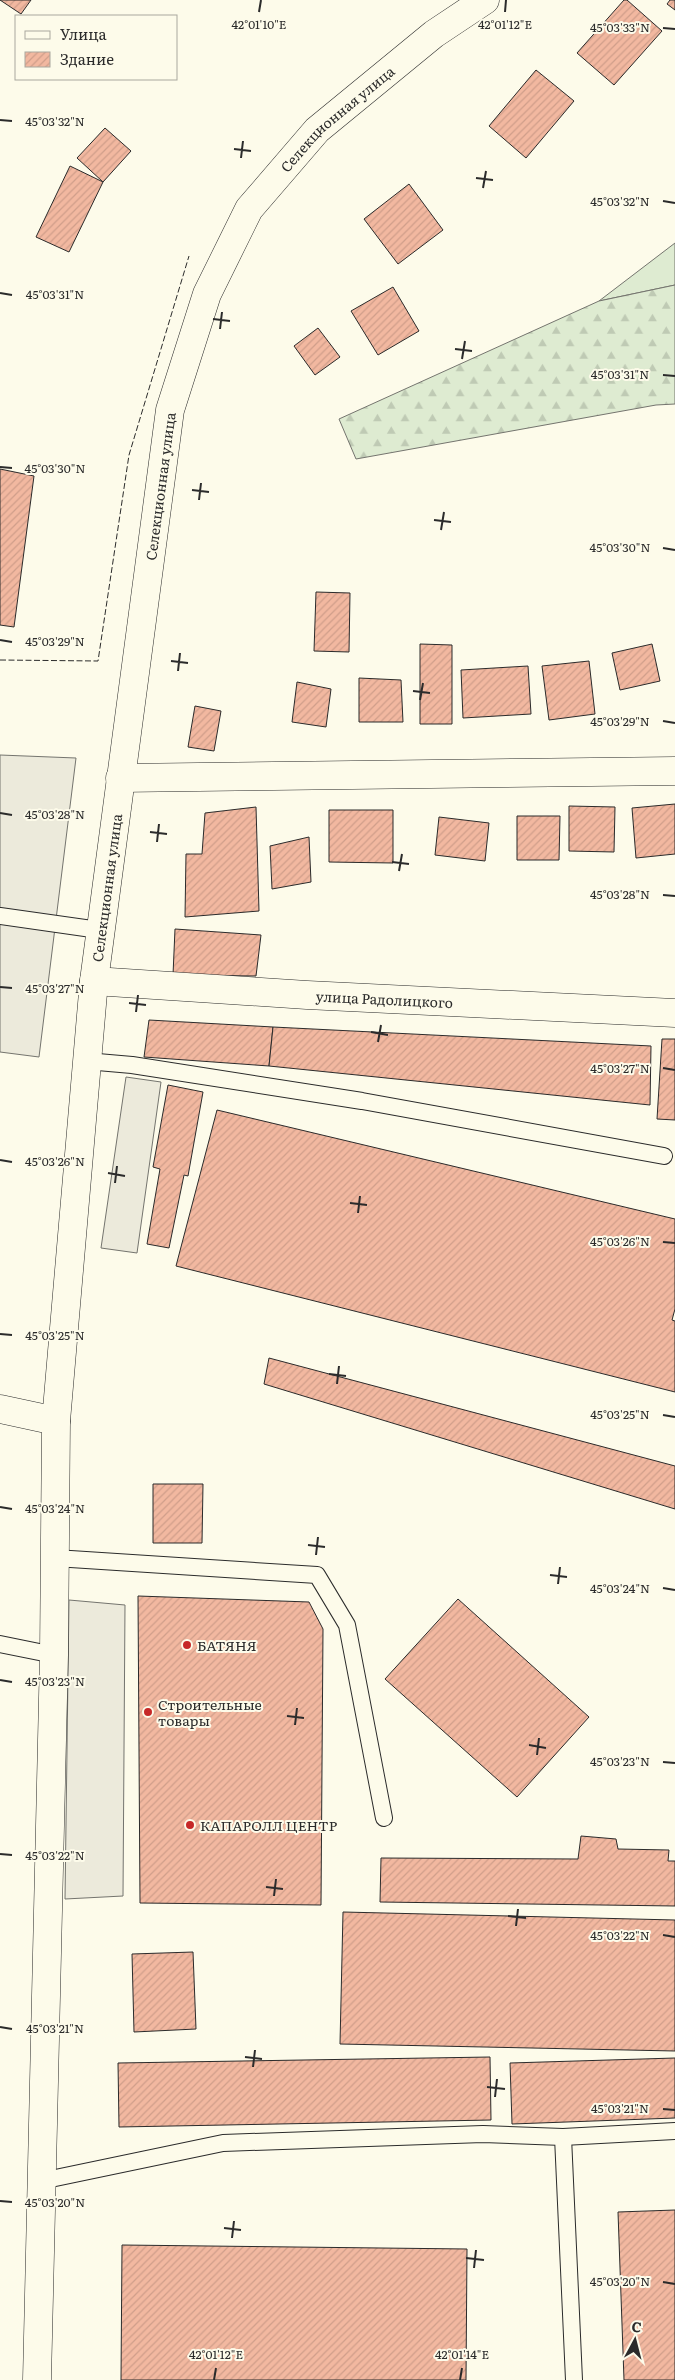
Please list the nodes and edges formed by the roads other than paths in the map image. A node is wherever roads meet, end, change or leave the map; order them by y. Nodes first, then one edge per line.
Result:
1 (485, 0) edge
2 (675, 771) edge
3 (120, 778) junction
4 (0, 916) edge
5 (99, 930) junction
6 (94, 981) junction
7 (675, 1013) edge
8 (86, 1061) junction
9 (664, 1156) dead end
10 (0, 1409) edge
11 (56, 1421) junction
12 (55, 1558) junction
13 (0, 1644) edge
14 (54, 1655) junction
15 (384, 1818) dead end
16 (675, 2131) edge
17 (563, 2137) junction
18 (41, 2180) junction
19 (36, 2380) edge
20 (574, 2380) edge

1 - 3 street, Селекционная улица
2 - 3 street
3 - 5 street, Селекционная улица
4 - 5 lane
5 - 6 street, Селекционная улица
6 - 7 street, улица Радолицкого
6 - 8 street, Селекционная улица
8 - 9 lane
8 - 11 street, Селекционная улица
10 - 11 street
11 - 12 street, Селекционная улица
12 - 14 street, Селекционная улица
12 - 15 lane
13 - 14 lane
14 - 18 street, Селекционная улица
16 - 17 lane
17 - 18 lane
17 - 20 lane
18 - 19 street, Селекционная улица

